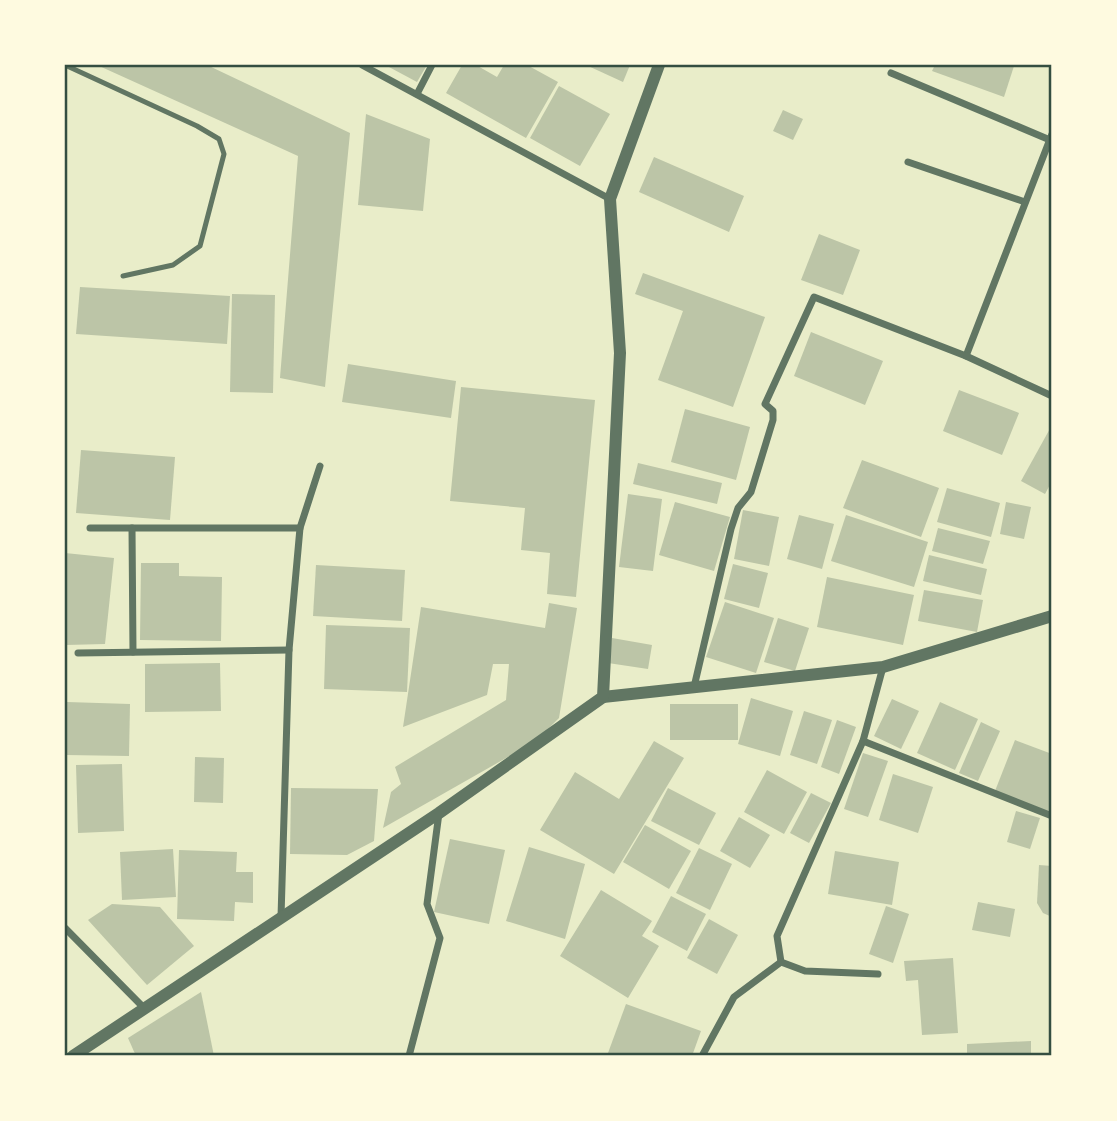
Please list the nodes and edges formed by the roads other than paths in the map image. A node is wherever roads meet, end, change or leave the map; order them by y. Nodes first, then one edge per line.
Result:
1 (65, 65) edge
2 (362, 65) edge
3 (432, 65) edge
4 (659, 65) edge
5 (891, 73) dead end
6 (417, 94) junction
7 (1051, 137) edge
8 (908, 162) dead end
9 (610, 199) junction
10 (1025, 202) junction
11 (123, 276) dead end
12 (966, 356) junction
13 (1052, 396) edge
14 (320, 466) dead end
15 (90, 528) dead end
16 (132, 528) junction
17 (300, 528) junction
18 (1052, 616) edge
19 (289, 650) junction
20 (133, 652) junction
21 (78, 653) dead end
22 (883, 667) junction
23 (694, 687) junction
24 (603, 697) junction
25 (863, 741) junction
26 (439, 813) junction
27 (1052, 816) edge
28 (281, 918) junction
29 (65, 928) edge
30 (781, 962) junction
31 (878, 974) dead end
32 (144, 1007) junction
33 (73, 1056) edge
34 (409, 1056) edge
35 (702, 1056) edge

1 - 11 lane
2 - 6 street
3 - 6 street
4 - 9 street
5 - 7 street
6 - 9 street
7 - 10 street
8 - 10 street
9 - 24 street
10 - 12 street
12 - 13 street
12 - 23 street
14 - 17 street
15 - 16 street
16 - 17 street
16 - 20 street
17 - 19 street
18 - 22 street
19 - 20 street
19 - 28 street
20 - 21 street
22 - 23 street
22 - 25 street
23 - 24 street
24 - 26 street
25 - 27 street
25 - 30 street
26 - 28 street
26 - 34 street
28 - 32 street
29 - 32 street
30 - 31 street
30 - 35 street
32 - 33 street

